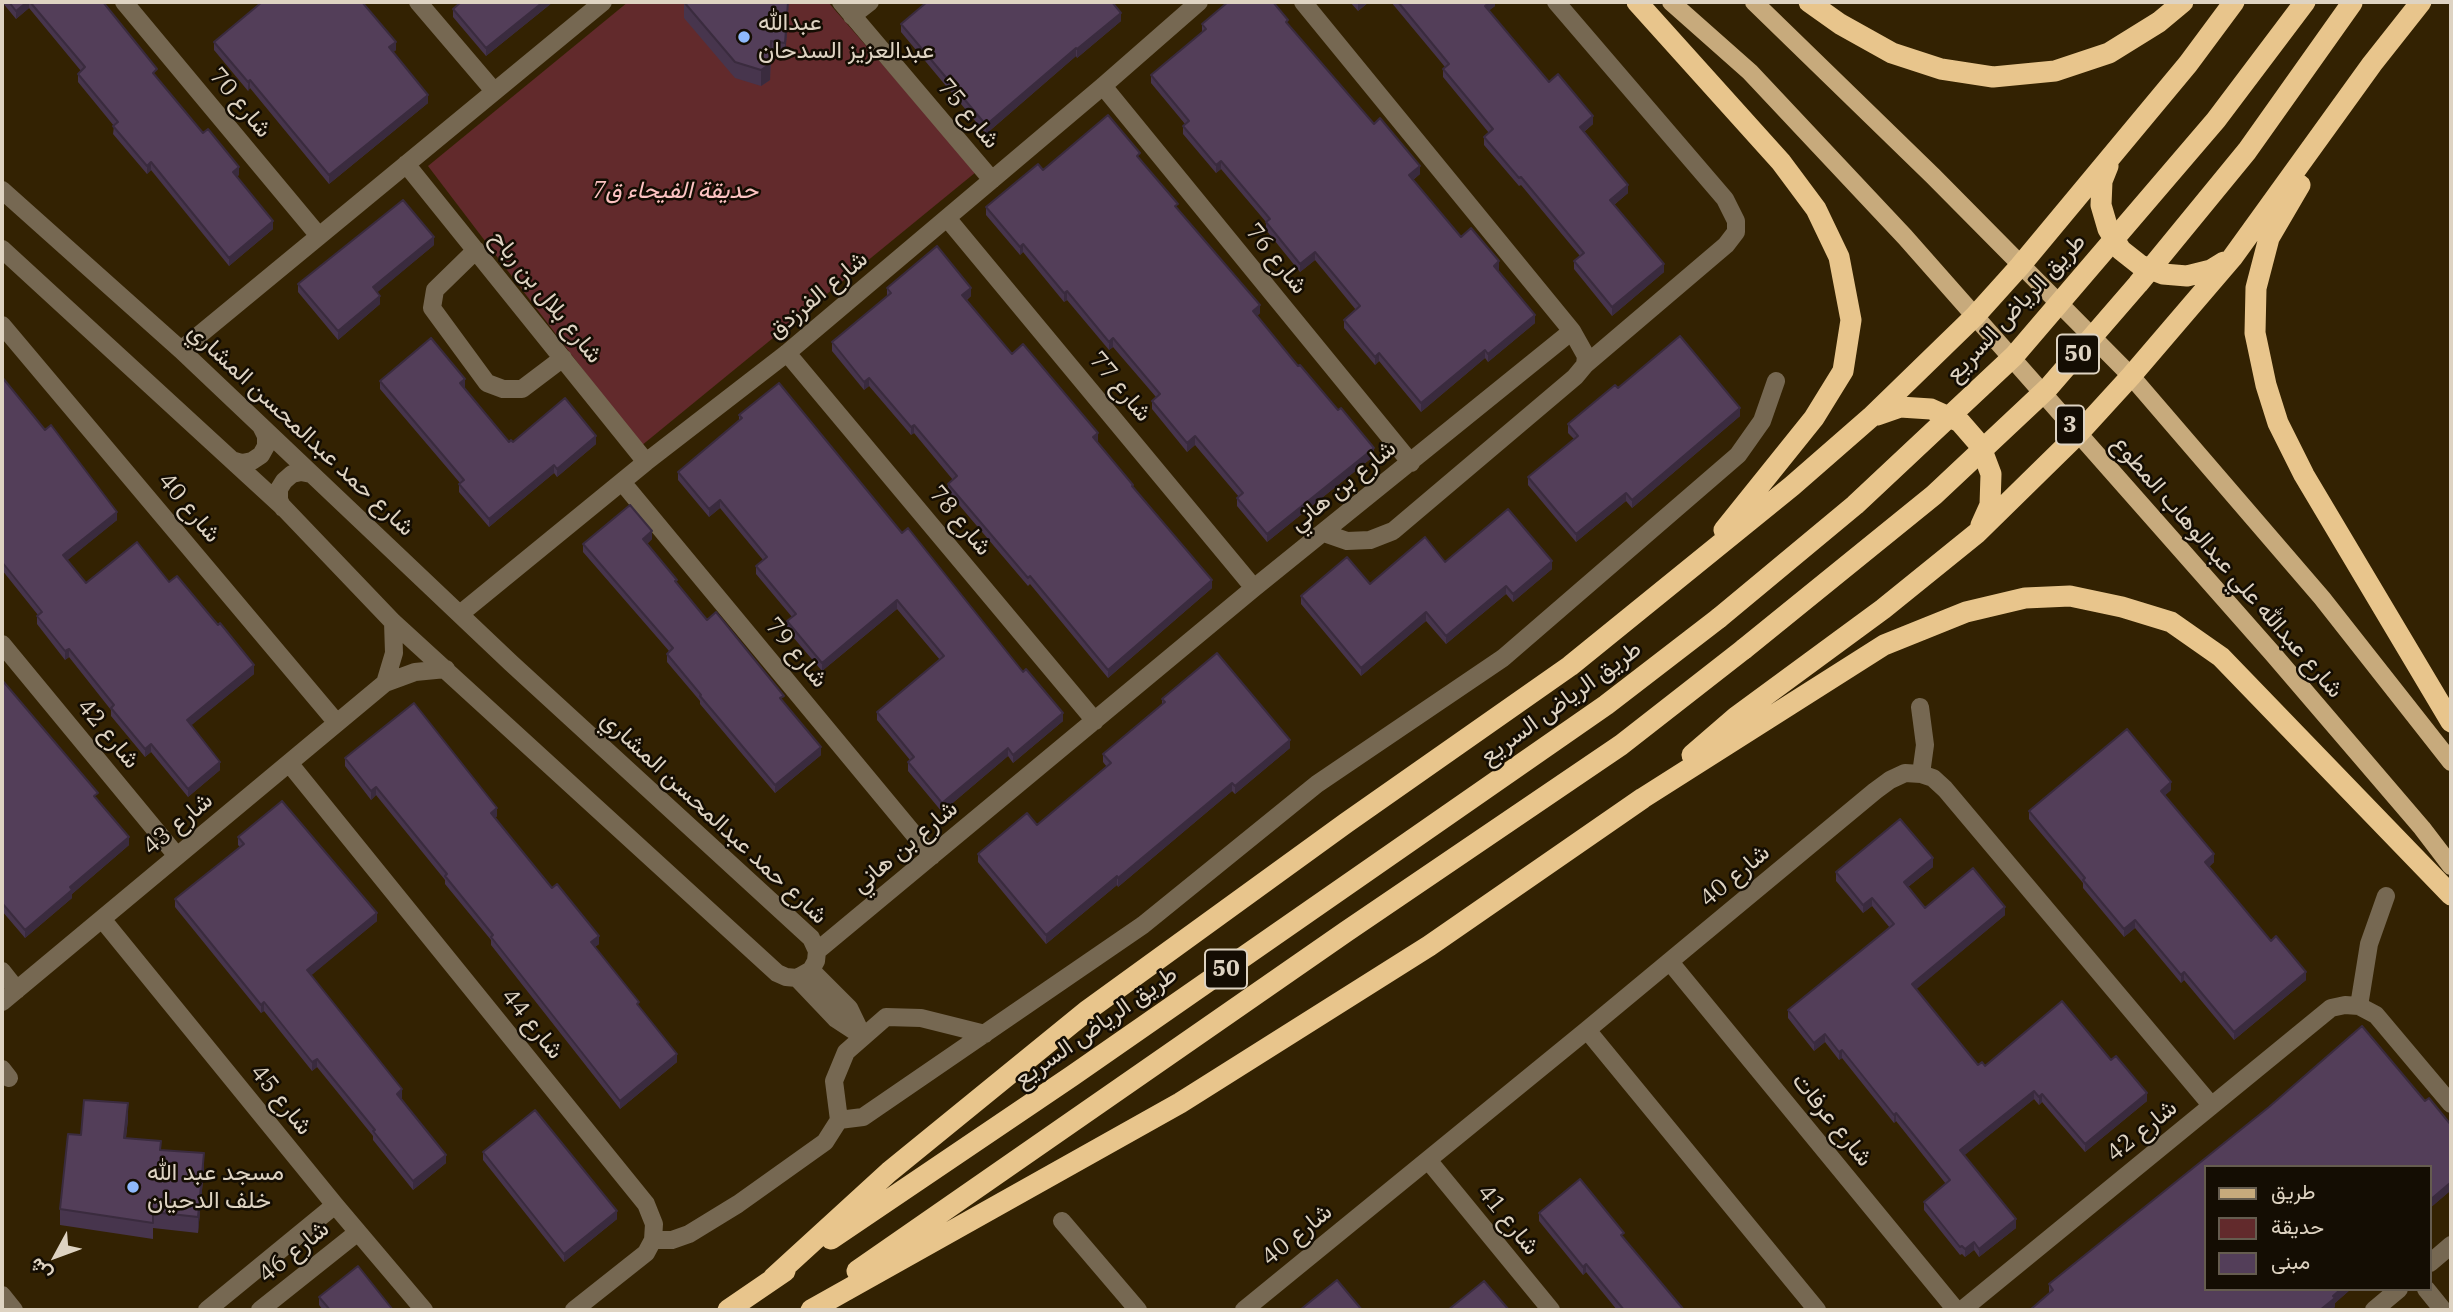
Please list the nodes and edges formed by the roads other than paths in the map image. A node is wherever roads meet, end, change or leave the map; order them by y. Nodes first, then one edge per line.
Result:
1 (124, 2) edge
2 (418, 2) edge
3 (603, 2) edge
4 (870, 2) edge
5 (1199, 2) edge
6 (1303, 2) edge
7 (1556, 2) edge
8 (1637, 2) edge
9 (1671, 2) edge
10 (1754, 2) edge
11 (1810, 2) edge
12 (2183, 2) edge
13 (2234, 2) edge
14 (2305, 2) edge
15 (2353, 2) edge
16 (2421, 2) edge
17 (846, 9) edge
18 (2372, 65) junction
19 (1103, 86) junction
20 (495, 92) junction
21 (2111, 158) junction
22 (406, 164) junction
23 (992, 180) junction
24 (2, 190) edge
25 (947, 218) junction
26 (319, 236) junction
27 (2, 249) edge
28 (476, 250) junction
29 (2232, 258) junction
30 (2021, 266) junction
31 (1975, 316) junction
32 (2, 325) edge
33 (1572, 331) junction
34 (181, 350) junction
35 (787, 353) junction
36 (563, 358) junction
37 (1585, 365) junction
38 (2131, 376) junction
39 (1776, 382) dead end
40 (1871, 417) junction
41 (261, 426) junction
42 (2078, 435) junction
43 (232, 460) junction
44 (646, 461) junction
45 (1411, 463) junction
46 (311, 474) junction
47 (622, 482) junction
48 (284, 508) junction
49 (1324, 533) junction
50 (1977, 533) junction
51 (1698, 561) junction
52 (1254, 588) junction
53 (460, 614) junction
54 (393, 622) junction
55 (2, 644) edge
56 (446, 669) junction
57 (385, 683) junction
58 (1920, 707) dead end
59 (1095, 721) junction
60 (2451, 722) edge
61 (337, 723) junction
62 (2451, 762) edge
63 (289, 763) junction
64 (1921, 774) junction
65 (1643, 798) junction
66 (177, 856) junction
67 (932, 856) junction
68 (2451, 866) edge
69 (2451, 895) edge
70 (2386, 896) dead end
71 (102, 919) junction
72 (817, 951) junction
73 (1670, 962) junction
74 (2, 971) edge
75 (804, 974) junction
76 (17, 989) junction
77 (2, 1002) edge
78 (2359, 1006) junction
79 (1587, 1030) junction
80 (985, 1034) junction
81 (862, 1036) junction
82 (2451, 1104) edge
83 (2211, 1105) junction
84 (839, 1120) junction
85 (1427, 1160) junction
86 (335, 1205) junction
87 (1062, 1221) dead end
88 (358, 1232) junction
89 (653, 1240) junction
90 (2451, 1245) edge
91 (2432, 1261) edge
92 (773, 1278) junction
93 (2397, 1291) edge
94 (2428, 1291) edge
95 (2, 1295) edge
96 (14, 1310) edge
97 (207, 1310) edge
98 (260, 1310) edge
99 (424, 1310) edge
100 (574, 1310) edge
101 (728, 1310) edge
102 (800, 1310) edge
103 (811, 1310) edge
104 (1138, 1310) edge
105 (1244, 1310) edge
106 (1551, 1310) edge
107 (1816, 1310) edge
108 (1956, 1310) edge
109 (1962, 1310) edge
110 (2374, 1310) edge
111 (2443, 1310) edge

1 - 26 street, شارع 70
2 - 20 street
3 - 20 street
4 - 17 street, شارع 75
5 - 19 street, شارع الفرزدق
6 - 33 street
7 - 37 street
8 - 51 highway
9 - 31 main road, شارع عبدالله علي عبدالوهاب المطوع / 3
10 - 30 main road, شارع عبدالله علي عبدالوهاب المطوع
11 - 12 highway
13 - 21 highway
14 - 92 highway, طريق الرياض السريع / 50, bridge
15 - 102 highway, 50, bridge
16 - 18 highway
17 - 23 street, شارع 75
18 - 29 highway
18 - 60 highway
19 - 23 street, شارع الفرزدق
19 - 45 street, شارع 76
20 - 22 street
21 - 29 highway
21 - 30 highway
22 - 26 street
22 - 28 street, شارع بلال بن رباح
23 - 25 street, شارع الفرزدق
24 - 34 street, شارع حمد عبدالمحسن المشاري
25 - 35 street, شارع الفرزدق
25 - 52 street, شارع 77
26 - 34 street
27 - 43 street
28 - 36 street, شارع بلال بن رباح
28 - 36 street
29 - 38 highway
30 - 31 highway
30 - 38 main road, شارع عبدالله علي عبدالوهاب المطوع
31 - 40 highway
31 - 42 main road, شارع عبدالله علي عبدالوهاب المطوع / 3
32 - 61 street, شارع 40
33 - 37 street
33 - 45 street, شارع بن هاني
34 - 41 street, شارع حمد عبدالمحسن المشاري
35 - 44 street, شارع الفرزدق
35 - 59 street, شارع 78
36 - 44 street, شارع بلال بن رباح
37 - 49 street
38 - 42 highway
38 - 62 main road, شارع عبدالله علي عبدالوهاب المطوع
39 - 80 street
40 - 50 highway
40 - 51 highway
41 - 43 street
41 - 46 street, شارع حمد عبدالمحسن المشاري
42 - 50 highway
42 - 68 main road, شارع عبدالله علي عبدالوهاب المطوع / 3
43 - 48 street
44 - 47 street, شارع الفرزدق
45 - 49 street, شارع بن هاني
46 - 48 street
46 - 53 street, شارع حمد عبدالمحسن المشاري
47 - 53 street, شارع الفرزدق
47 - 67 street, شارع 79
48 - 54 street
49 - 52 street, شارع بن هاني
50 - 65 highway
51 - 92 highway
52 - 59 street, شارع بن هاني
53 - 72 street, شارع حمد عبدالمحسن المشاري
54 - 56 street
54 - 57 street
55 - 66 street, شارع 42
56 - 57 street, شارع 43
56 - 75 street
57 - 61 street, شارع 43
58 - 64 street
59 - 67 street, شارع بن هاني
61 - 63 street, شارع 43
63 - 66 street, شارع 43
63 - 89 street, شارع 44
64 - 73 street, شارع 40
64 - 83 street
65 - 69 highway
65 - 103 highway
66 - 71 street, شارع 43
67 - 72 street, شارع بن هاني
70 - 78 street
71 - 76 street, شارع 43
71 - 86 street, شارع 45
72 - 75 street, شارع حمد عبدالمحسن المشاري
73 - 79 street, شارع 40
73 - 108 street, شارع عرفات
74 - 76 street
75 - 81 street
76 - 77 street, شارع 43
78 - 82 street
78 - 83 street, شارع 42
79 - 85 street, شارع 40
79 - 107 street
80 - 81 street
80 - 84 street
81 - 84 street
83 - 109 street, شارع 42
84 - 89 street
85 - 105 street, شارع 40
85 - 106 street, شارع 41
86 - 88 street, شارع 45
86 - 97 street, شارع 46
87 - 104 street
88 - 98 street, شارع 46
88 - 99 street, شارع 45
89 - 100 street
90 - 91 street
92 - 101 highway, طريق الرياض السريع / 50
93 - 110 street
94 - 111 street
95 - 96 street

